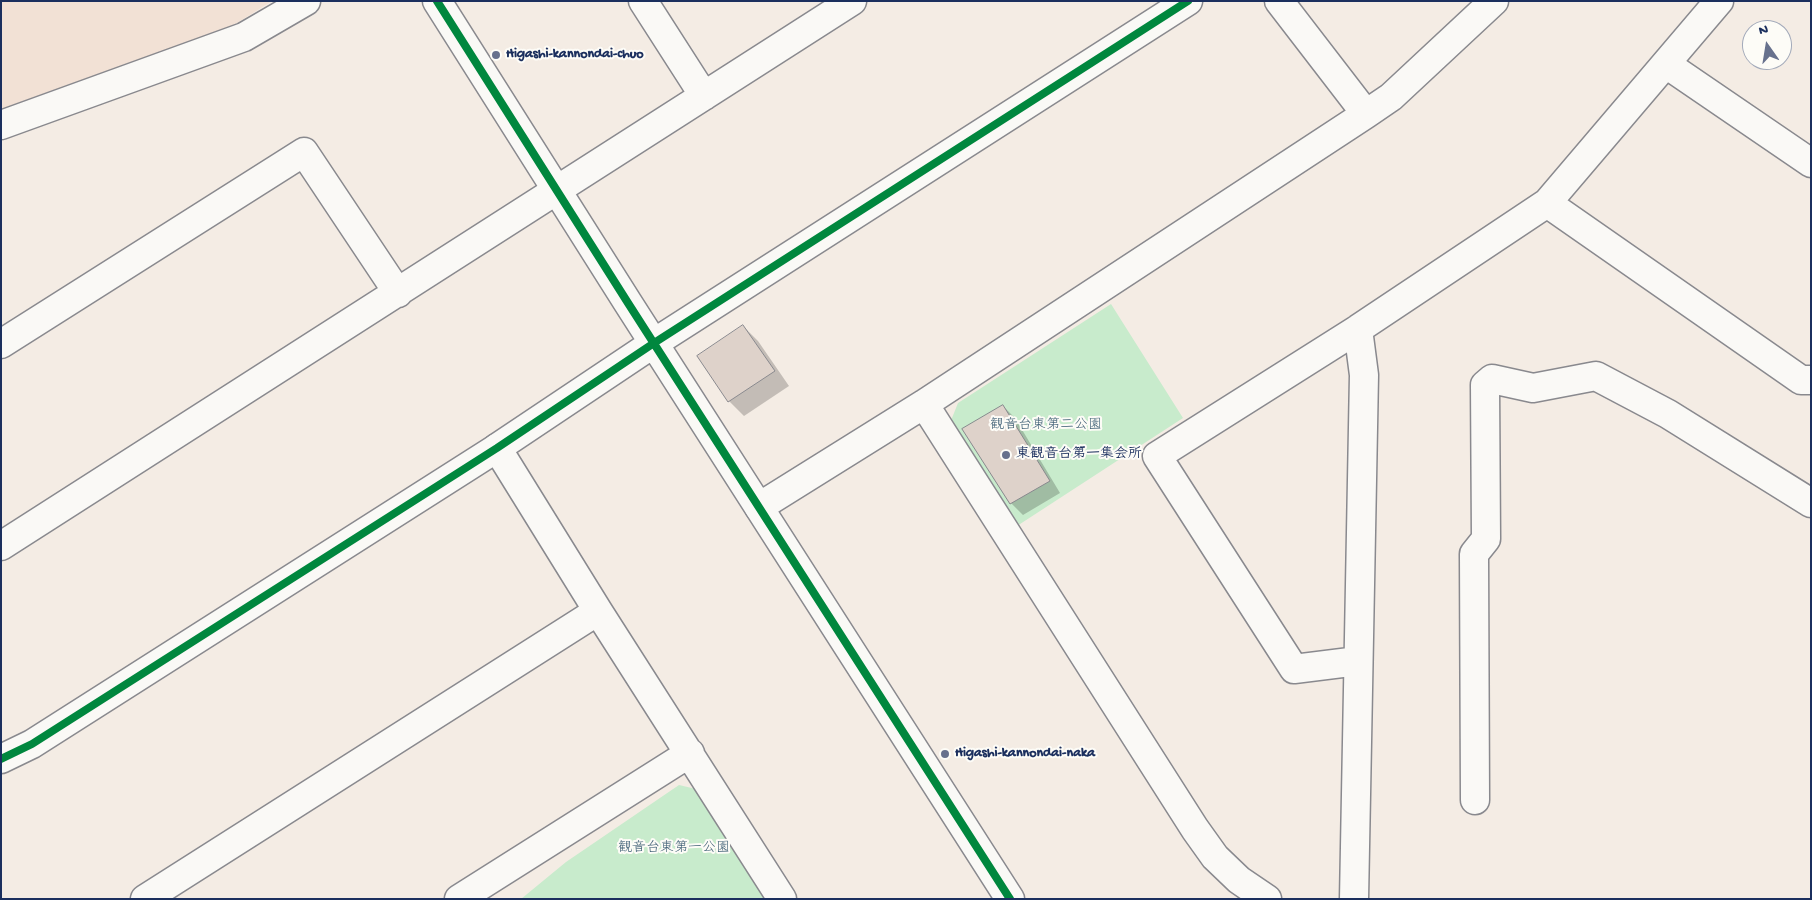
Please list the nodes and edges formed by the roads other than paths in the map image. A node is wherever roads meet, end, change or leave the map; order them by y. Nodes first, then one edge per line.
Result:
1 (306, 1) edge
2 (437, 1) edge
3 (643, 1) edge
4 (852, 1) edge
5 (1188, 1) edge
6 (1279, 1) edge
7 (1494, 1) edge
8 (1719, 1) edge
9 (1666, 64) junction
10 (704, 96) junction
11 (1366, 114) junction
12 (1, 125) edge
13 (1811, 163) edge
14 (558, 190) junction
15 (1547, 203) junction
16 (398, 293) junction
17 (1358, 329) junction
18 (654, 343) junction
19 (1, 344) edge
20 (1811, 380) edge
21 (924, 404) junction
22 (497, 448) junction
23 (1811, 503) edge
24 (759, 507) junction
25 (1, 546) edge
26 (598, 611) junction
27 (1358, 661) junction
28 (690, 753) junction
29 (1, 759) edge
30 (1475, 800) dead end
31 (145, 899) edge
32 (458, 899) edge
33 (782, 899) edge
34 (1010, 899) edge
35 (1267, 899) edge
36 (1354, 899) edge

1 - 12 street
2 - 14 street
3 - 10 street
4 - 10 street
5 - 18 street
6 - 11 street
7 - 11 street
8 - 9 street
9 - 13 street
9 - 15 street
10 - 14 street
11 - 21 street
14 - 16 street
14 - 18 street
15 - 17 street
15 - 20 street
16 - 19 street
16 - 25 street
17 - 27 street
17 - 27 street
18 - 22 street
18 - 24 street
21 - 24 street
21 - 35 street
22 - 26 street
22 - 29 street
23 - 30 street
24 - 34 street
26 - 28 street
26 - 31 street
27 - 36 street
28 - 32 street
28 - 33 street

